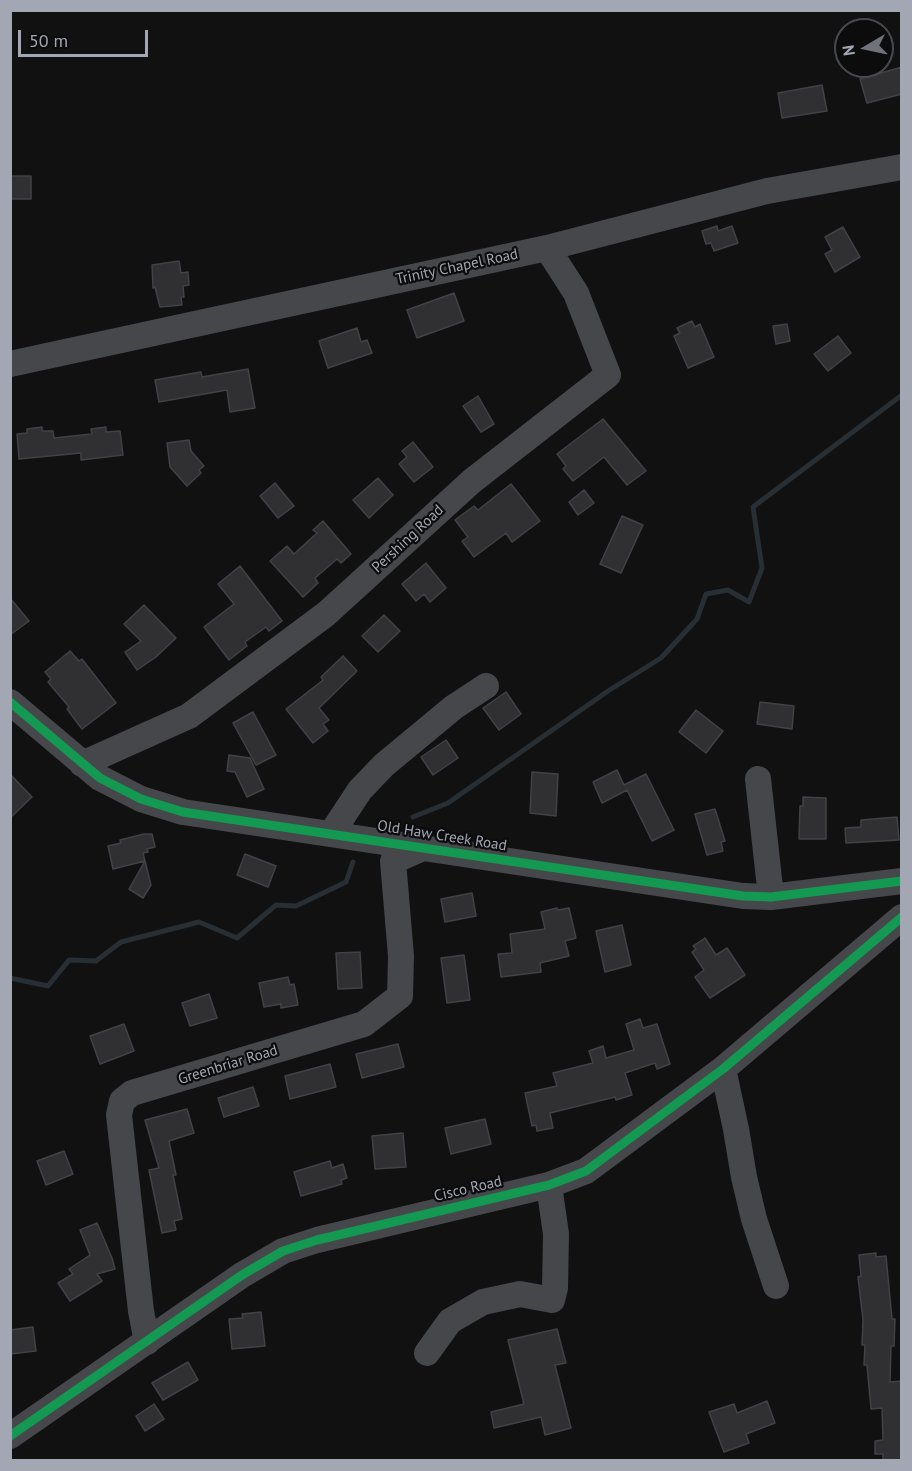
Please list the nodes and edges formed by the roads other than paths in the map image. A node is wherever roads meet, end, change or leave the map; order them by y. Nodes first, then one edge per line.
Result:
1 (902, 167) edge
2 (547, 248) junction
3 (10, 364) edge
4 (486, 686) dead end
5 (10, 702) edge
6 (82, 764) junction
7 (758, 780) dead end
8 (331, 834) junction
9 (423, 848) junction
10 (902, 881) edge
11 (771, 897) junction
12 (902, 916) edge
13 (723, 1068) junction
14 (549, 1185) junction
15 (776, 1286) dead end
16 (147, 1342) junction
17 (427, 1353) dead end
18 (10, 1436) edge

1 - 2 street, Trinity Chapel Road
2 - 3 street, Trinity Chapel Road
2 - 6 street, Pershing Road
4 - 8 street
5 - 6 street, Old Haw Creek Road
6 - 8 street, Old Haw Creek Road
7 - 11 street
8 - 9 street, Old Haw Creek Road
9 - 11 street, Old Haw Creek Road
9 - 16 street, Greenbriar Road
10 - 11 street, Old Haw Creek Road
12 - 13 street, Cisco Road
13 - 14 street, Cisco Road
13 - 15 street
14 - 16 street, Cisco Road
14 - 17 street
16 - 18 street, Cisco Road

